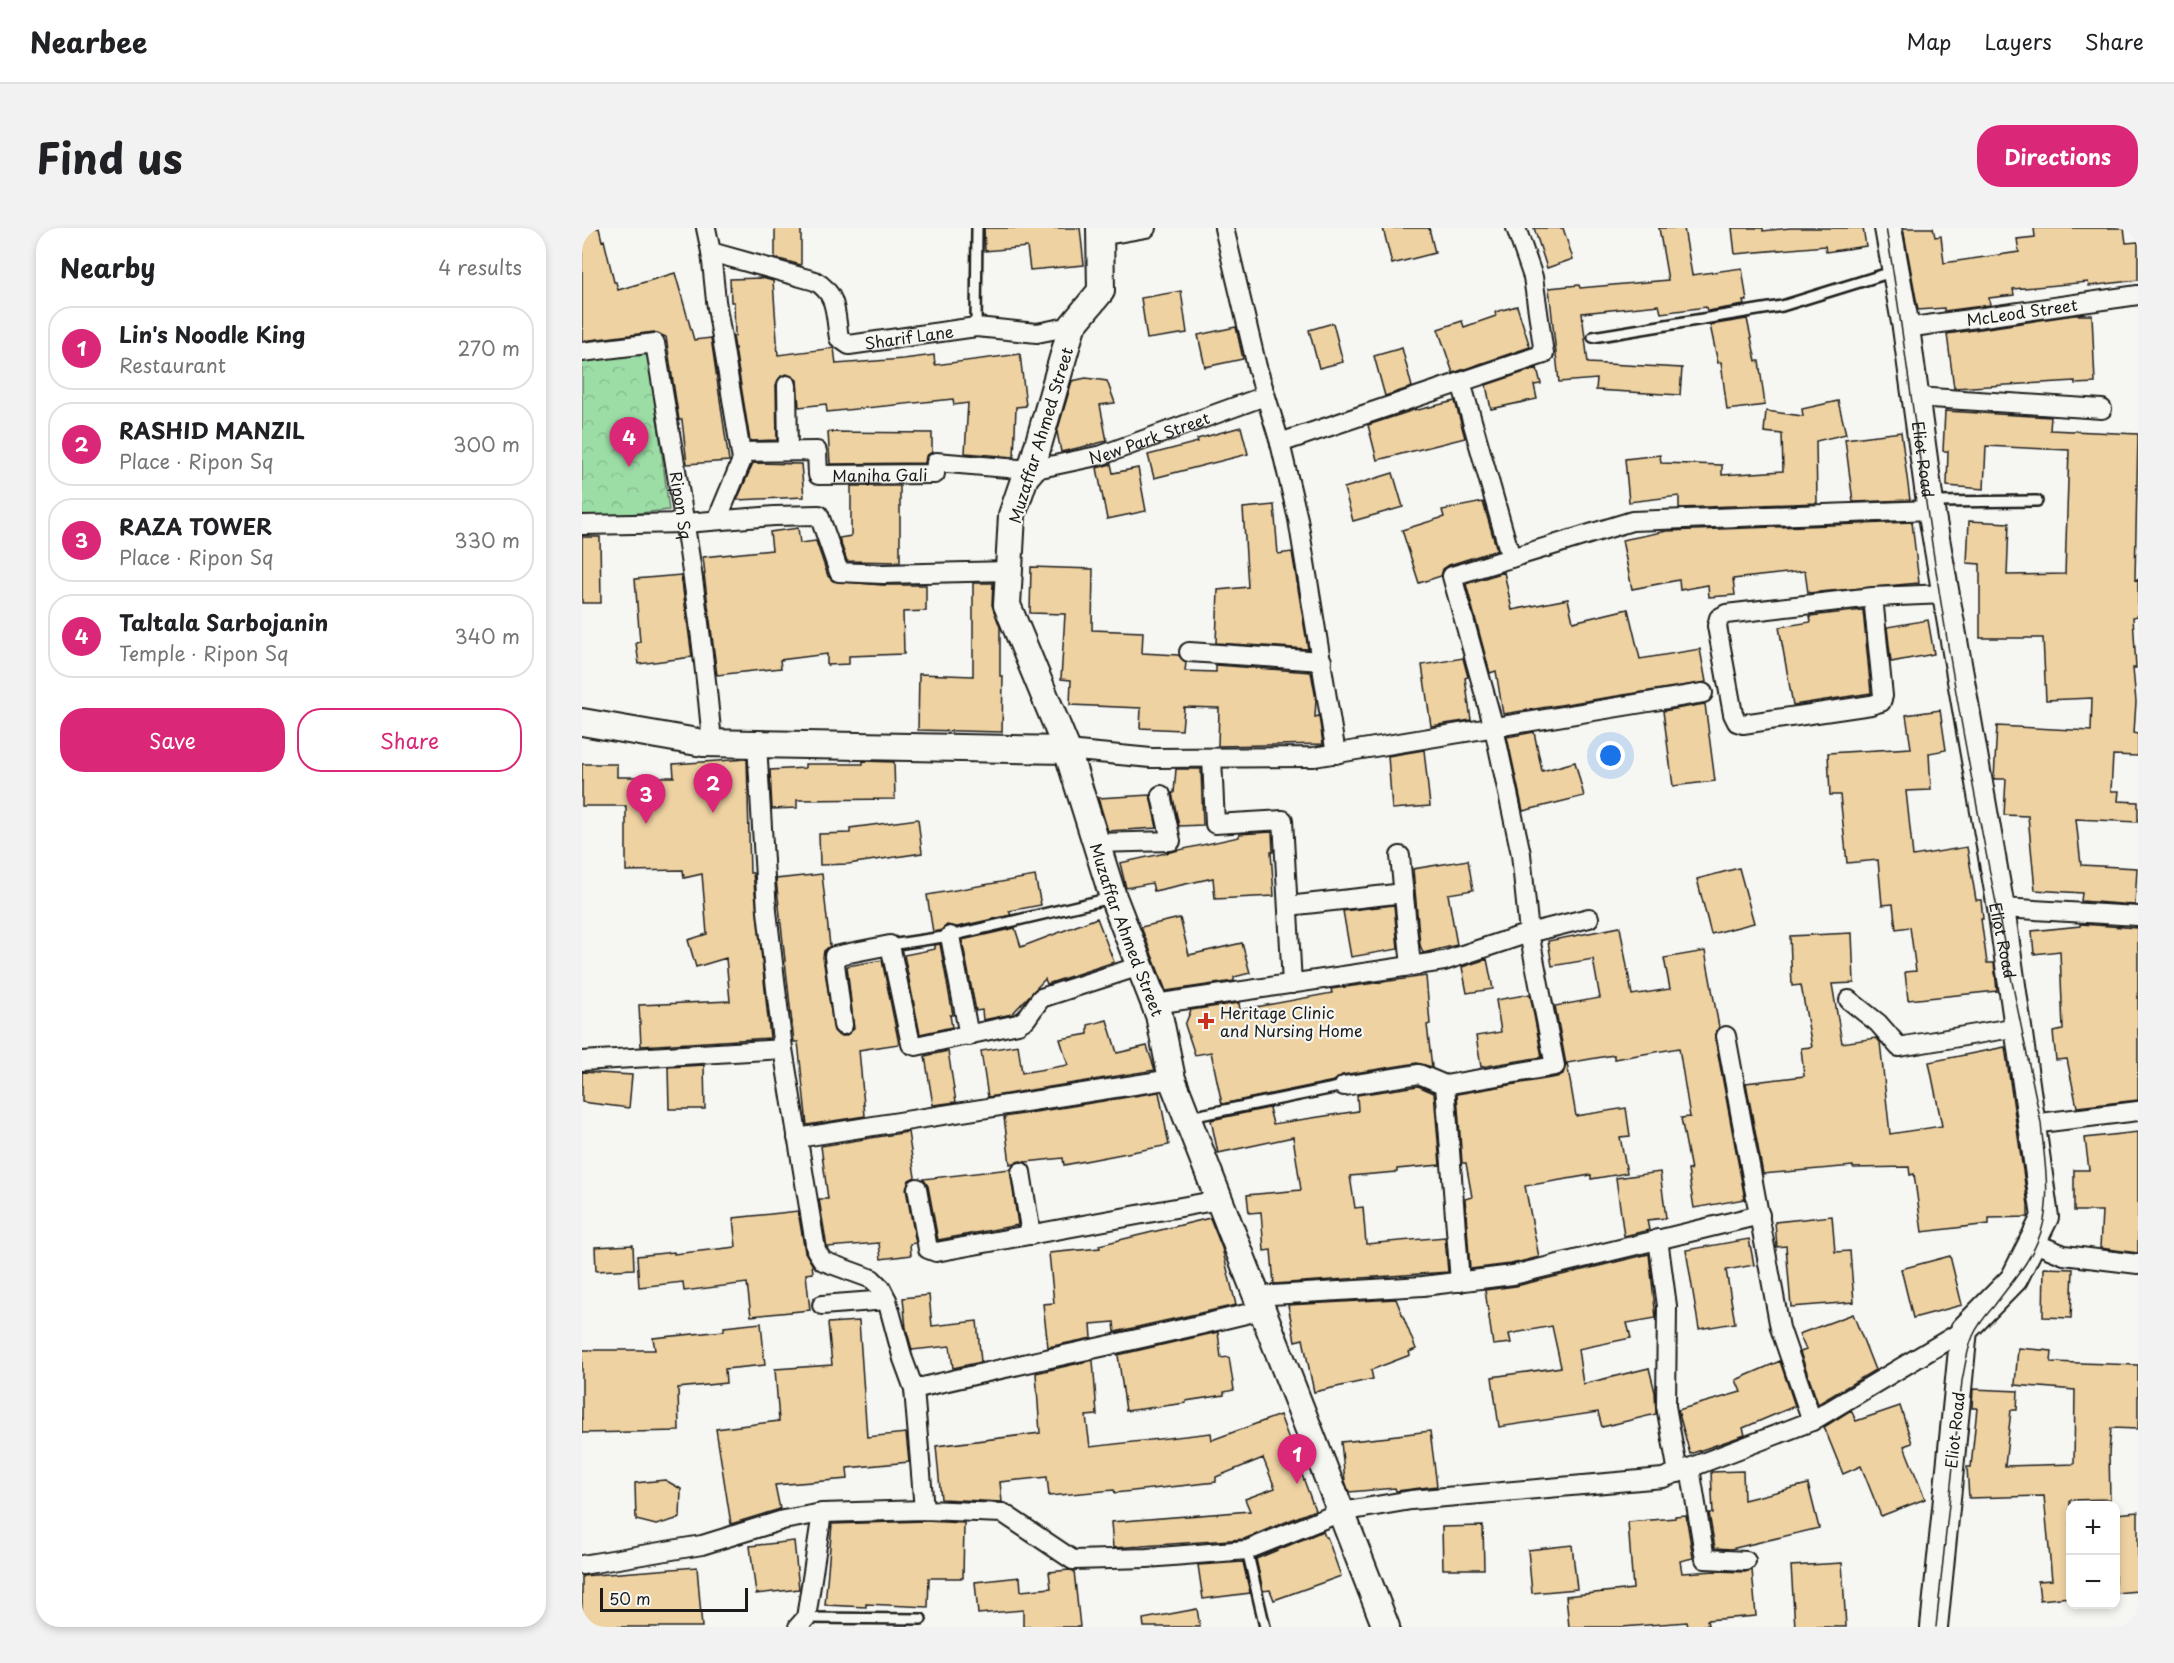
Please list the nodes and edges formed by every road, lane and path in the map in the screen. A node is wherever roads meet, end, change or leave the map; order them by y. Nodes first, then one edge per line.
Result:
1 (706, 228) edge
2 (977, 228) edge
3 (1146, 228) edge
4 (1224, 228) edge
5 (1516, 228) edge
6 (1888, 228) edge
7 (1100, 232) edge
8 (711, 252) junction
9 (1896, 271) junction
10 (2138, 295) edge
11 (1072, 326) junction
12 (976, 327) junction
13 (1906, 328) junction
14 (1593, 337) dead end
15 (582, 352) edge
16 (1461, 382) junction
17 (787, 385) dead end
18 (1265, 396) junction
19 (1915, 397) junction
20 (2102, 409) dead end
21 (1281, 443) junction
22 (741, 452) junction
23 (788, 452) junction
24 (1032, 470) junction
25 (2037, 501) dead end
26 (1930, 506) junction
27 (717, 520) junction
28 (685, 523) junction
29 (582, 525) edge
30 (1511, 558) junction
31 (1009, 571) junction
32 (1946, 594) junction
33 (1874, 597) junction
34 (1189, 652) dead end
35 (1322, 661) junction
36 (1703, 693) dead end
37 (582, 722) edge
38 (1494, 728) junction
39 (712, 743) junction
40 (757, 744) junction
41 (1067, 750) junction
42 (1336, 754) junction
43 (1212, 758) junction
44 (1161, 795) dead end
45 (1096, 843) junction
46 (1400, 856) dead end
47 (1404, 893) junction
48 (1113, 897) junction
49 (1288, 906) junction
50 (2001, 908) junction
51 (2138, 916) edge
52 (1589, 918) dead end
53 (1529, 933) junction
54 (950, 936) junction
55 (890, 945) junction
56 (1140, 966) junction
57 (1410, 966) junction
58 (1292, 984) junction
59 (1850, 1000) dead end
60 (1155, 1004) junction
61 (843, 1025) dead end
62 (2018, 1028) junction
63 (969, 1036) junction
64 (1726, 1036) dead end
65 (783, 1049) junction
66 (582, 1061) edge
67 (1172, 1079) junction
68 (1445, 1085) junction
69 (1344, 1086) joint
70 (2138, 1111) edge
71 (1188, 1118) junction
72 (2032, 1124) junction
73 (797, 1138) junction
74 (1020, 1172) dead end
75 (917, 1188) dead end
76 (1219, 1200) junction
77 (1760, 1215) junction
78 (1031, 1235) junction
79 (1658, 1239) junction
80 (2032, 1242) junction
81 (2138, 1264) edge
82 (1460, 1282) junction
83 (887, 1300) junction
84 (1259, 1303) junction
85 (822, 1305) dead end
86 (1964, 1330) junction
87 (914, 1389) junction
88 (1812, 1421) junction
89 (1684, 1470) junction
90 (924, 1510) junction
91 (1341, 1512) junction
92 (822, 1513) junction
93 (1247, 1550) junction
94 (1746, 1561) dead end
95 (582, 1565) edge
96 (921, 1619) dead end
97 (802, 1622) edge
98 (1265, 1627) edge
99 (1386, 1627) edge
100 (1934, 1627) edge

1 - 8 street
2 - 12 lane
3 - 7 street
4 - 18 street
5 - 16 street
6 - 9 street, Eliot Road
7 - 11 street, Muzaffar Ahmed Street
8 - 12 street, Sharif Lane
8 - 22 street
9 - 13 street, Eliot Road
9 - 14 lane
10 - 13 street, McLeod Street
11 - 12 street, Sharif Lane
11 - 24 street, Muzaffar Ahmed Street
13 - 19 street, Eliot Road
15 - 28 street, Ripon Sq
16 - 21 street
16 - 30 street
17 - 23 street
18 - 21 street
18 - 24 street, New Park Street
19 - 20 street
19 - 26 street, Eliot Road
21 - 35 street
22 - 23 street, Manjha Gali
22 - 27 street
23 - 24 street, Manjha Gali
24 - 31 street, Muzaffar Ahmed Street
25 - 26 lane
26 - 30 street
26 - 32 street, Eliot Road
27 - 28 street
27 - 31 street
28 - 29 street
28 - 39 street, Ripon Sq
30 - 38 street
31 - 41 street, Muzaffar Ahmed Street
32 - 33 street
32 - 50 street, Eliot Road
33 - 33 street
34 - 35 street
35 - 42 street
36 - 38 street
37 - 39 street
38 - 42 street
38 - 53 street
39 - 40 street
40 - 41 street
40 - 65 street
41 - 43 street
41 - 45 street, Muzaffar Ahmed Street
42 - 43 street
43 - 49 street
44 - 45 street
45 - 48 street, Muzaffar Ahmed Street
46 - 47 street
47 - 49 street
47 - 57 street
48 - 54 lane
48 - 56 street, Muzaffar Ahmed Street
49 - 58 street
50 - 51 street
50 - 62 street, Eliot Road
52 - 53 street
53 - 57 street
53 - 68 street
54 - 55 lane
54 - 63 street
55 - 61 street
55 - 63 street
56 - 60 street, Muzaffar Ahmed Street
56 - 63 street
57 - 58 street
58 - 60 street
59 - 62 street
60 - 67 street, Muzaffar Ahmed Street
62 - 72 street, Eliot Road
64 - 77 street
65 - 66 street
65 - 73 street
67 - 71 street, Muzaffar Ahmed Street
67 - 73 street
68 - 69 street
68 - 82 street
69 - 71 lane
70 - 72 street
71 - 76 street, Muzaffar Ahmed Street
72 - 80 street, Eliot Road
73 - 83 street
74 - 78 street
75 - 78 street
76 - 78 street
76 - 84 street, Muzaffar Ahmed Street
77 - 79 street
77 - 88 street
79 - 82 street
79 - 89 street
80 - 81 street
80 - 86 street, Eliot Road
82 - 84 street
83 - 85 street
83 - 87 street
84 - 87 street
84 - 91 street, Muzaffar Ahmed Street
86 - 88 street
86 - 100 street, Eliot Road
87 - 90 street
88 - 89 street
89 - 91 street
89 - 94 street
90 - 92 street
90 - 93 street
91 - 93 street
91 - 99 street, Muzaffar Ahmed Street
92 - 95 street
92 - 97 street
93 - 98 lane
96 - 97 lane

